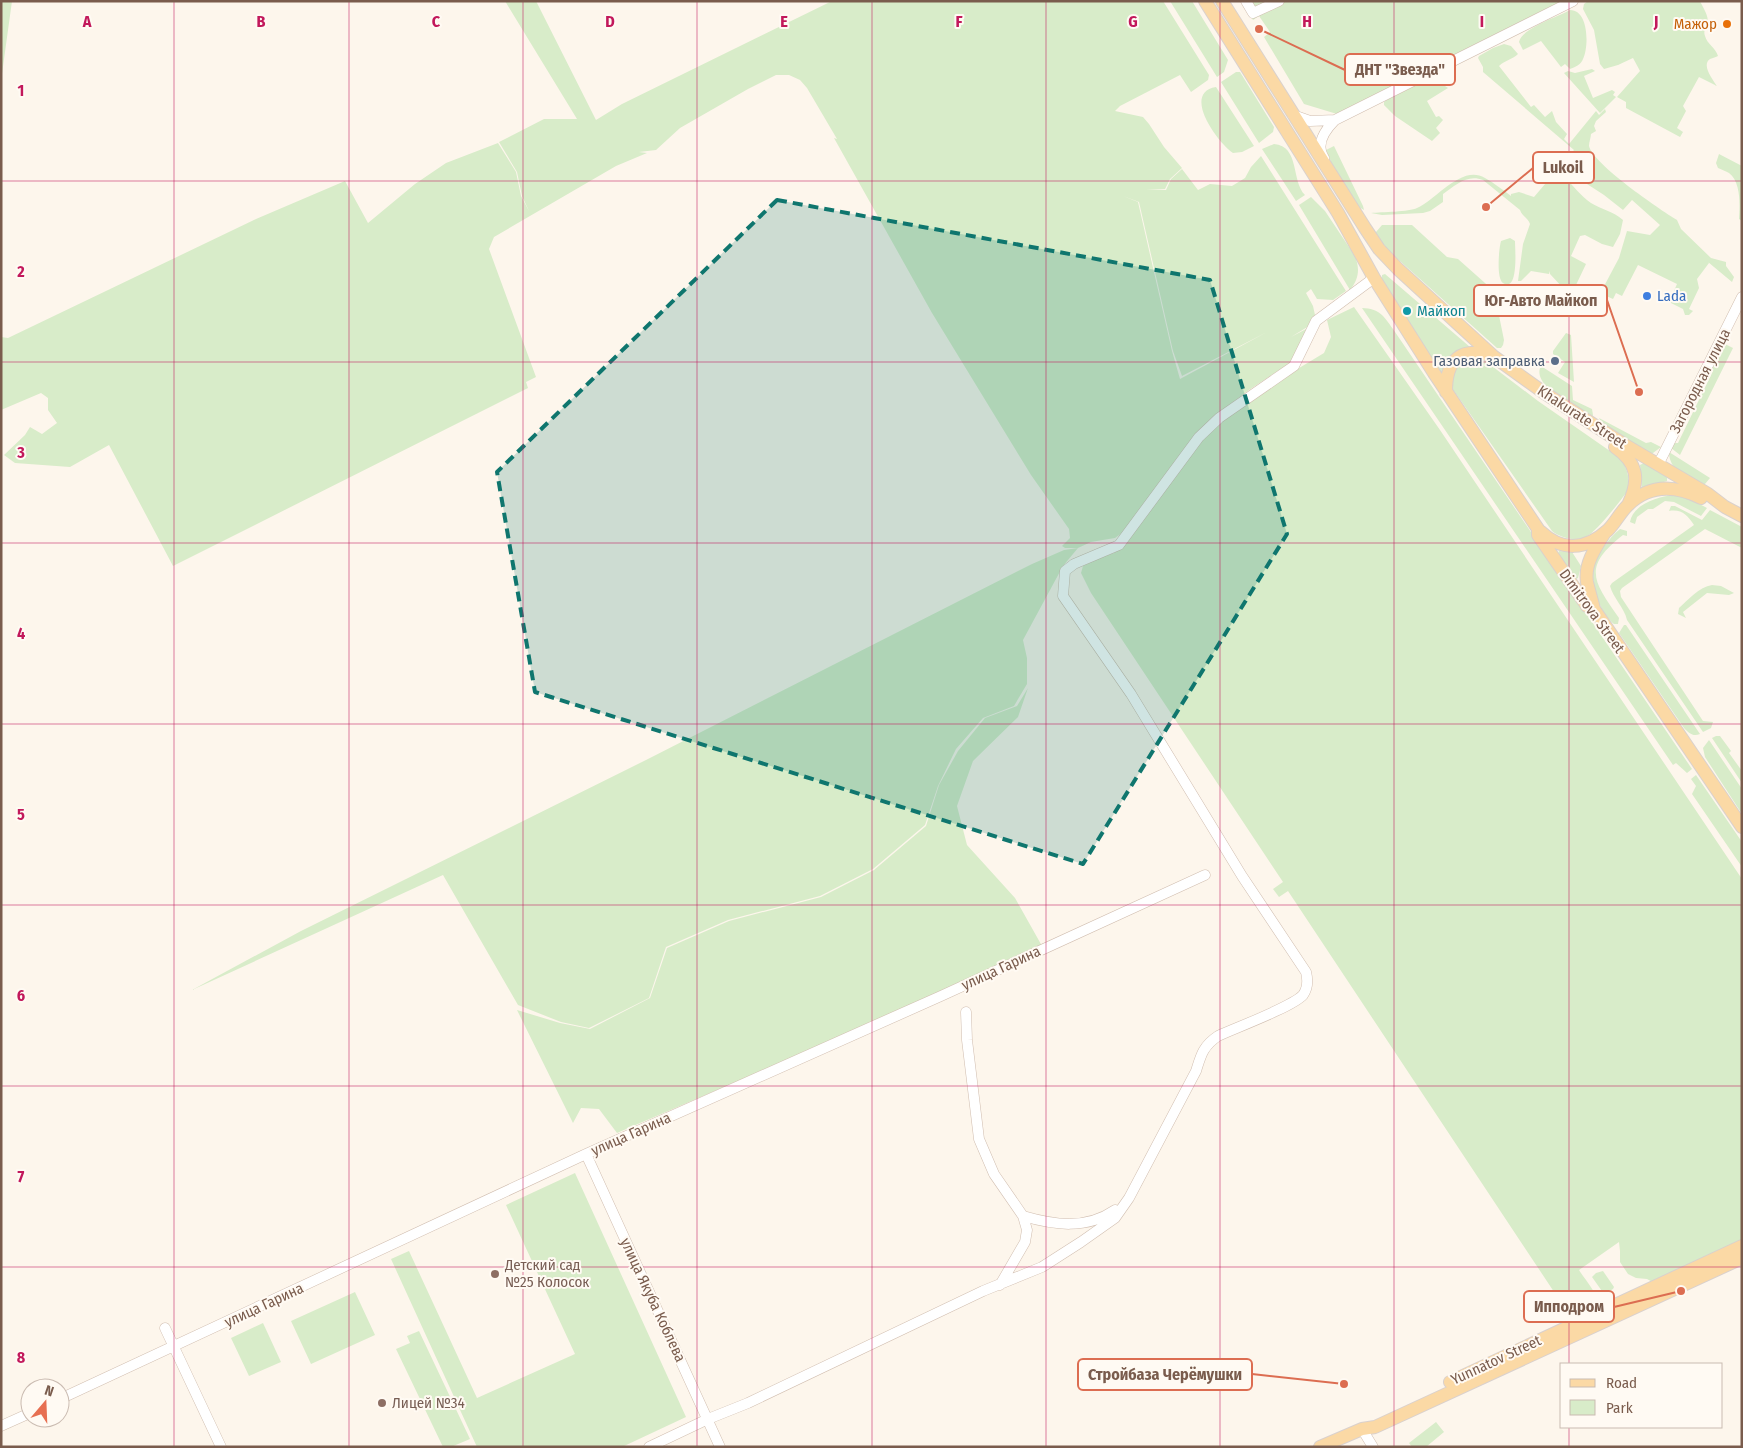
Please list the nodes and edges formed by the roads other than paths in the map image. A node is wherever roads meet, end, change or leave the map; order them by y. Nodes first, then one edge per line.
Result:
1 (1205, 1) edge
2 (1222, 1) edge
3 (1246, 1) edge
4 (1279, 1) edge
5 (1573, 1) edge
6 (1293, 115) junction
7 (1335, 120) junction
8 (1334, 180) junction
9 (1374, 278) junction
10 (1742, 297) edge
11 (1493, 356) junction
12 (1446, 392) junction
13 (1599, 428) junction
14 (1658, 465) junction
15 (1628, 505) junction
16 (1725, 507) junction
17 (1742, 516) edge
18 (1538, 529) junction
19 (1607, 530) junction
20 (1594, 609) junction
21 (1742, 827) edge
22 (1205, 875) dead end
23 (966, 1012) dead end
24 (586, 1154) junction
25 (1130, 1197) junction
26 (1023, 1216) junction
27 (1742, 1246) edge
28 (1742, 1258) edge
29 (1000, 1285) junction
30 (165, 1328) dead end
31 (174, 1347) junction
32 (70, 1394) edge
33 (20, 1417) edge
34 (708, 1419) junction
35 (1, 1426) edge
36 (1362, 1429) junction
37 (221, 1447) edge
38 (649, 1447) edge
39 (720, 1447) edge
40 (1320, 1447) edge
41 (1373, 1447) edge

1 - 9 main road, Dimitrova Street
2 - 6 main road, Khakurate Street
3 - 4 street
5 - 7 street
6 - 7 street
6 - 8 main road, Khakurate Street
7 - 8 street
8 - 11 main road, Khakurate Street
9 - 12 main road, Dimitrova Street
9 - 25 street
10 - 14 street, Загородная улица
11 - 12 main road
11 - 13 main road, Khakurate Street
12 - 18 main road, Dimitrova Street
13 - 14 main road, Khakurate Street
13 - 15 main road
14 - 16 main road, Khakurate Street
15 - 16 main road
15 - 19 main road
16 - 17 main road, Khakurate Street
18 - 19 main road
18 - 20 main road, Dimitrova Street
19 - 20 main road
20 - 21 main road, Dimitrova Street
22 - 24 street, улица Гарина
23 - 26 street
24 - 31 street, улица Гарина
24 - 34 street, улица Якуба Коблева
25 - 26 street
25 - 29 street
26 - 29 street
27 - 36 main road, Yunnatov Street
28 - 36 main road, Yunnatov Street
29 - 34 street
30 - 31 street
31 - 32 street, улица Гарина
31 - 37 street
33 - 35 street
34 - 38 street
34 - 39 street, улица Якуба Коблева
36 - 40 main road, Yunnatov Street
36 - 41 street

